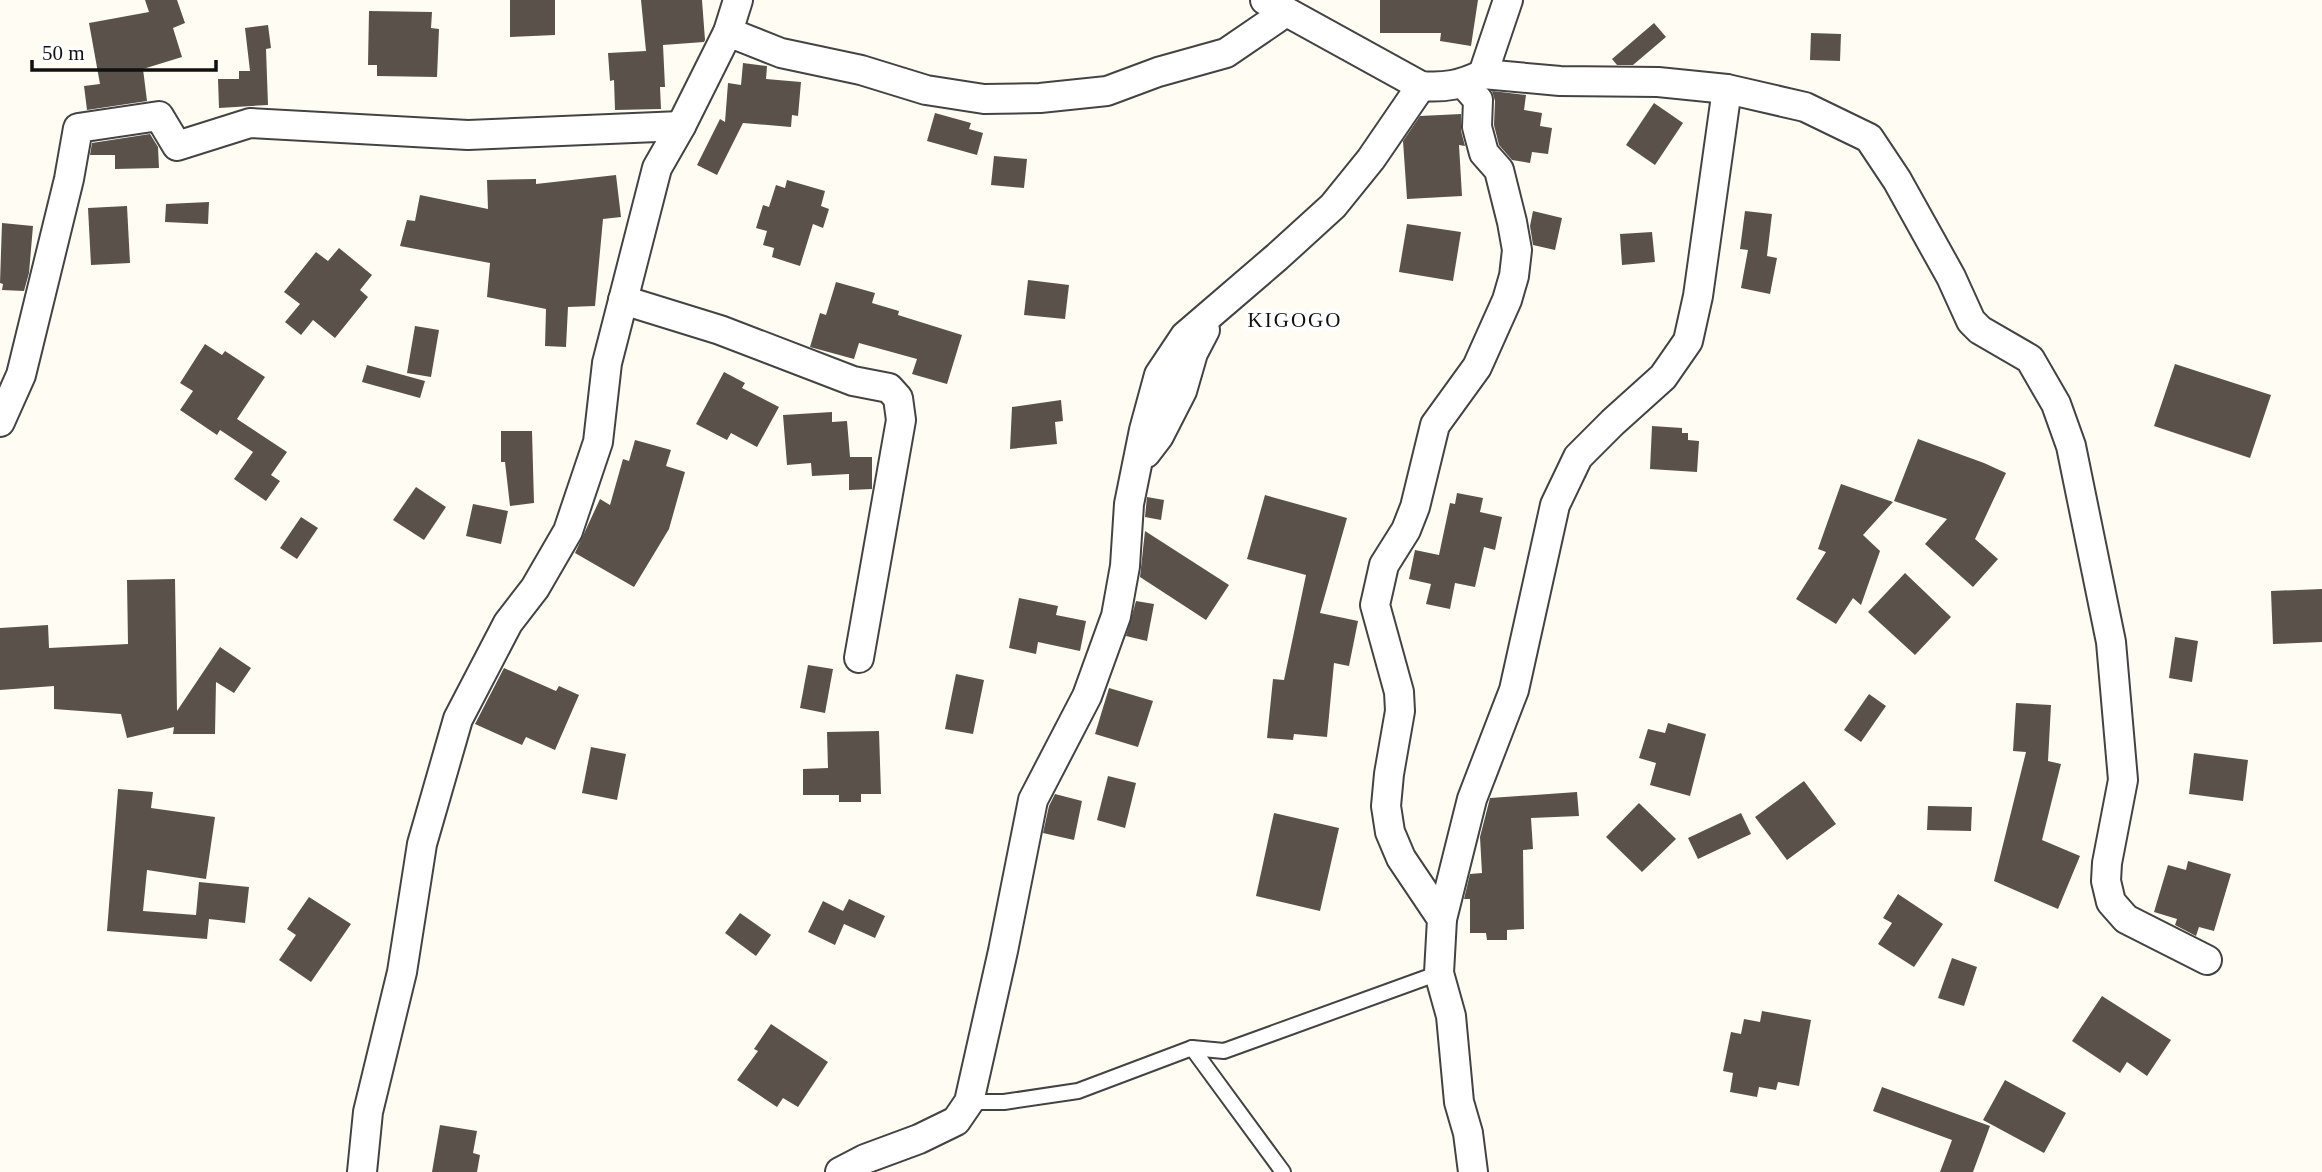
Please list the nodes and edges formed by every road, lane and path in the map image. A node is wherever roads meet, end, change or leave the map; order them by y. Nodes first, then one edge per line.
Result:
1 (738, 0) edge
2 (1508, 0) edge
3 (1276, 6) edge
4 (727, 32) junction
5 (1473, 79) junction
6 (1421, 86) junction
7 (1727, 89) junction
8 (681, 126) junction
9 (623, 300) junction
10 (0, 422) edge
11 (859, 658) dead end
12 (1442, 919) junction
13 (2207, 960) dead end
14 (1439, 973) junction
15 (1192, 1048) junction
16 (969, 1102) junction
17 (362, 1172) edge
18 (840, 1172) edge
19 (1283, 1172) edge
20 (1473, 1172) edge

1 - 4 street
2 - 5 street
3 - 4 street
3 - 6 street
4 - 8 street
5 - 6 street
5 - 7 street
5 - 12 street
6 - 16 street
7 - 12 street
7 - 13 street
8 - 9 street
8 - 10 street
9 - 11 street
9 - 17 street
12 - 14 street
14 - 15 lane
14 - 20 street
15 - 16 lane
15 - 19 lane
16 - 18 street

